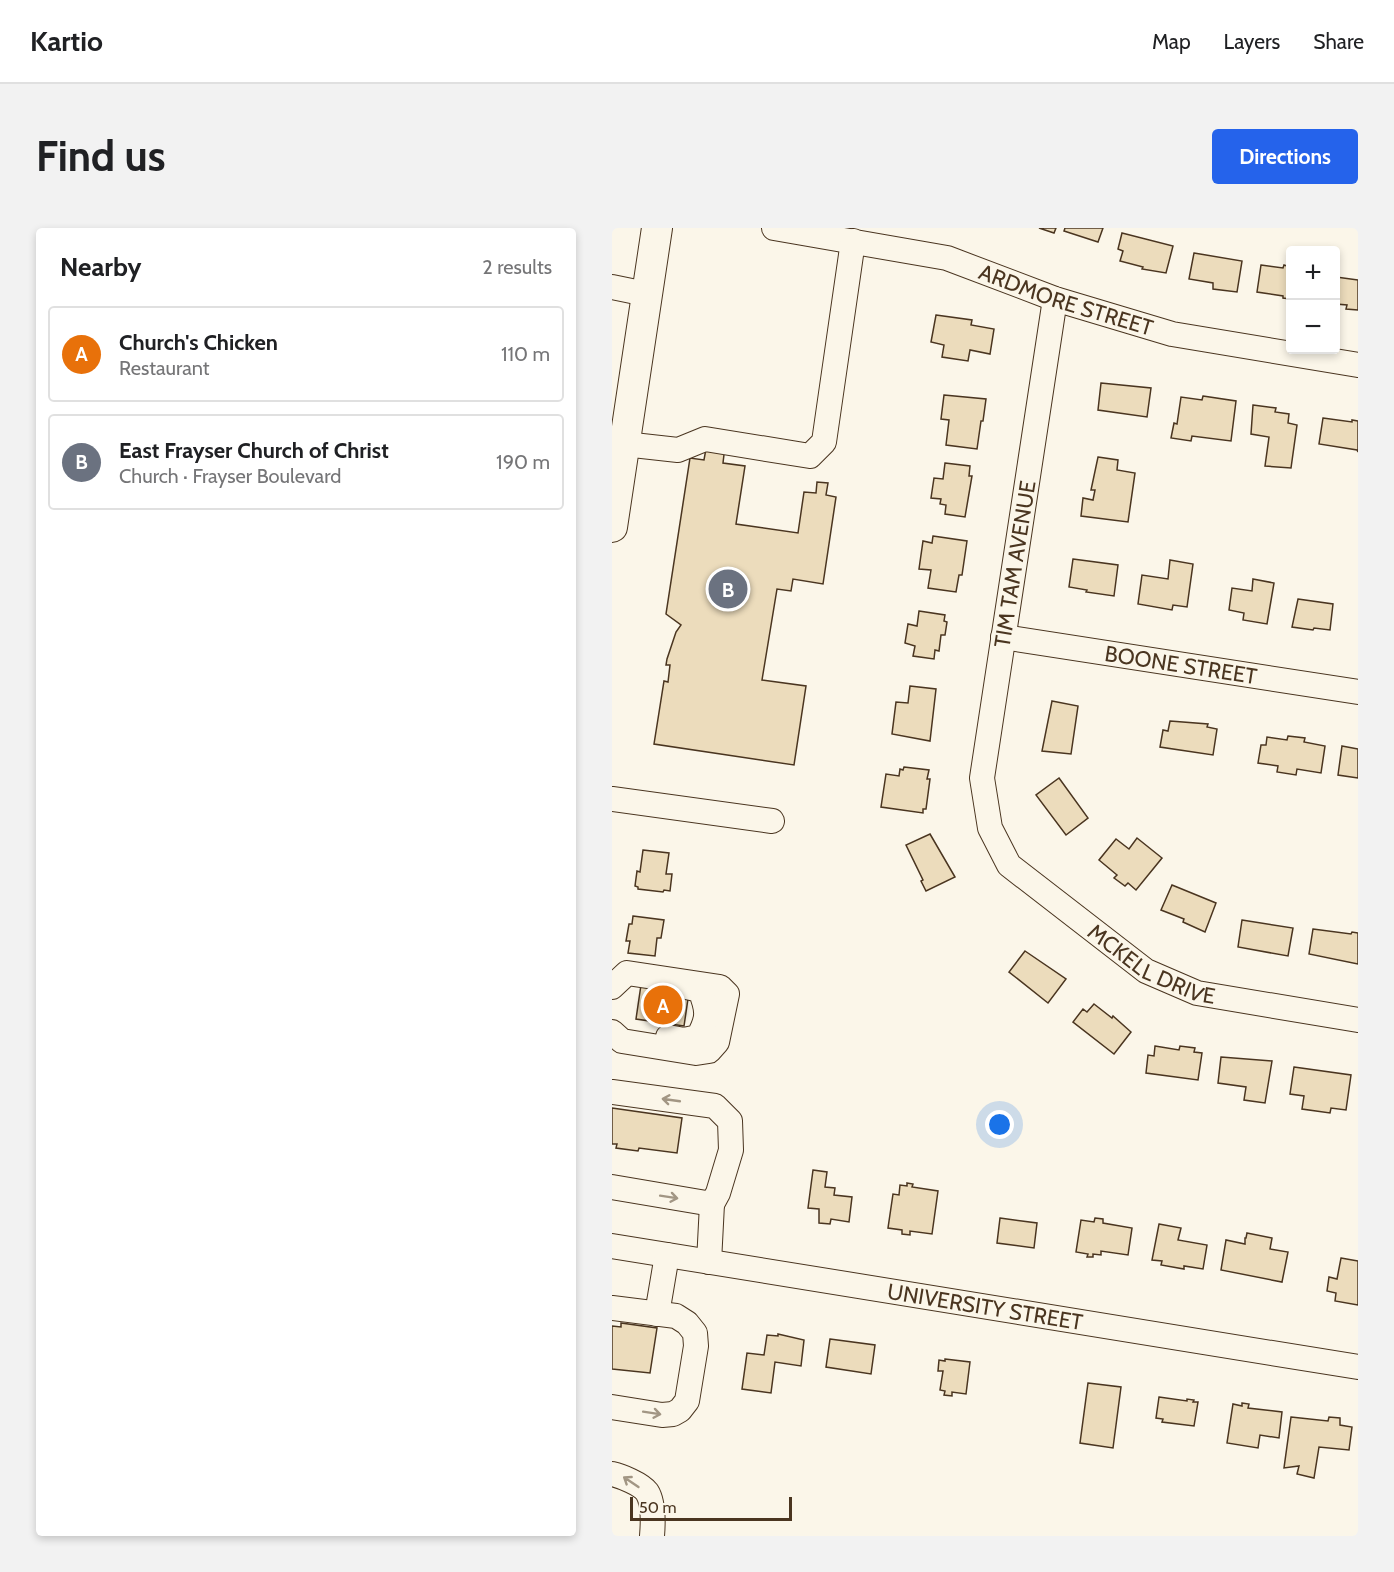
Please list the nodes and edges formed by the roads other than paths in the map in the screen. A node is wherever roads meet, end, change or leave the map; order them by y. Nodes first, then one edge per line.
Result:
1 (657, 228) edge
2 (774, 228) edge
3 (853, 241) junction
4 (612, 286) edge
5 (646, 294) junction
6 (1055, 299) junction
7 (1358, 365) edge
8 (624, 444) junction
9 (615, 486) edge
10 (612, 527) edge
11 (1004, 637) junction
12 (1358, 692) edge
13 (612, 799) edge
14 (772, 820) dead end
15 (990, 828) joint
16 (616, 983) edge
17 (1358, 1020) edge
18 (612, 1033) edge
19 (612, 1092) edge
20 (612, 1187) edge
21 (712, 1204) junction
22 (612, 1246) edge
23 (667, 1255) junction
24 (709, 1262) junction
25 (612, 1308) edge
26 (657, 1314) junction
27 (1358, 1367) edge
28 (612, 1407) edge
29 (612, 1474) edge
30 (652, 1536) edge

1 - 5 main road
2 - 3 street, ARDMORE STREET
3 - 6 street, ARDMORE STREET
3 - 8 street
4 - 5 street
5 - 8 main road
6 - 7 street, ARDMORE STREET
6 - 11 street, TIM TAM AVENUE
8 - 9 main road
9 - 10 main road
11 - 12 street, BOONE STREET
11 - 15 street, TIM TAM AVENUE
13 - 14 street
15 - 17 street, MCKELL DRIVE
16 - 18 street
21 -> 19 street
20 -> 21 street
21 - 24 street
22 - 23 street, UNIVERSITY STREET
23 - 24 street, UNIVERSITY STREET
23 - 26 street
24 - 27 street, UNIVERSITY STREET
25 - 26 street
28 -> 26 street
30 -> 29 street

